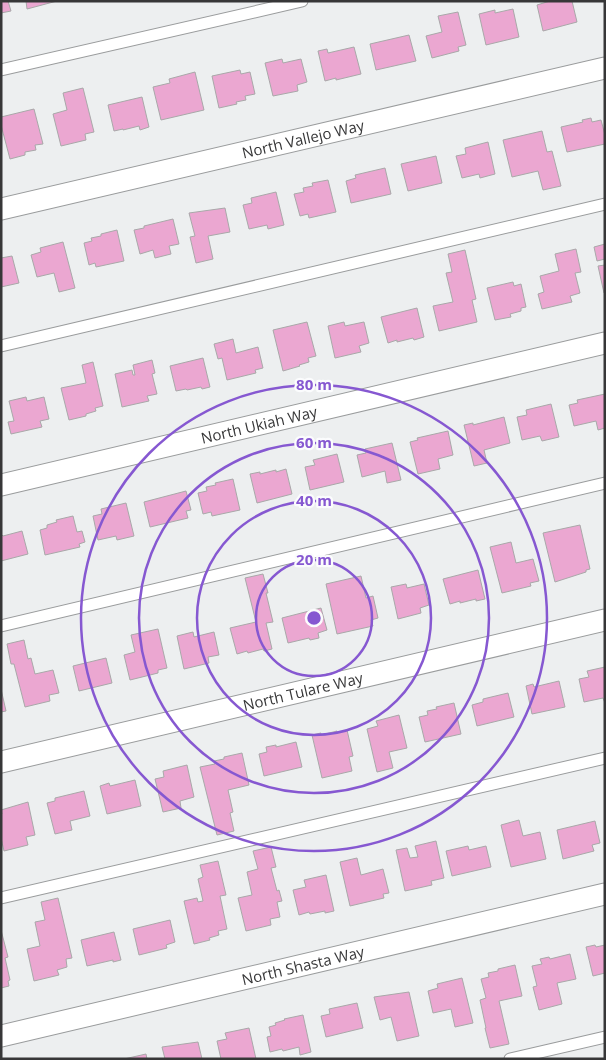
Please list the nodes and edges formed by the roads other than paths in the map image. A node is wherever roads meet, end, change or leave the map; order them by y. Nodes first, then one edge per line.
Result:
1 (302, 1) edge
2 (605, 68) edge
3 (1, 70) edge
4 (605, 204) edge
5 (1, 209) edge
6 (605, 343) edge
7 (1, 346) edge
8 (605, 483) edge
9 (1, 485) edge
10 (605, 620) edge
11 (1, 626) edge
12 (605, 758) edge
13 (1, 762) edge
14 (605, 894) edge
15 (1, 898) edge
16 (1, 1036) edge
17 (605, 1037) edge
18 (510, 1059) edge

1 - 3 lane
2 - 5 street, North Vallejo Way
4 - 7 lane
6 - 9 street, North Ukiah Way
8 - 11 lane
10 - 13 street, North Tulare Way
12 - 15 lane
14 - 16 street, North Shasta Way
17 - 18 lane

